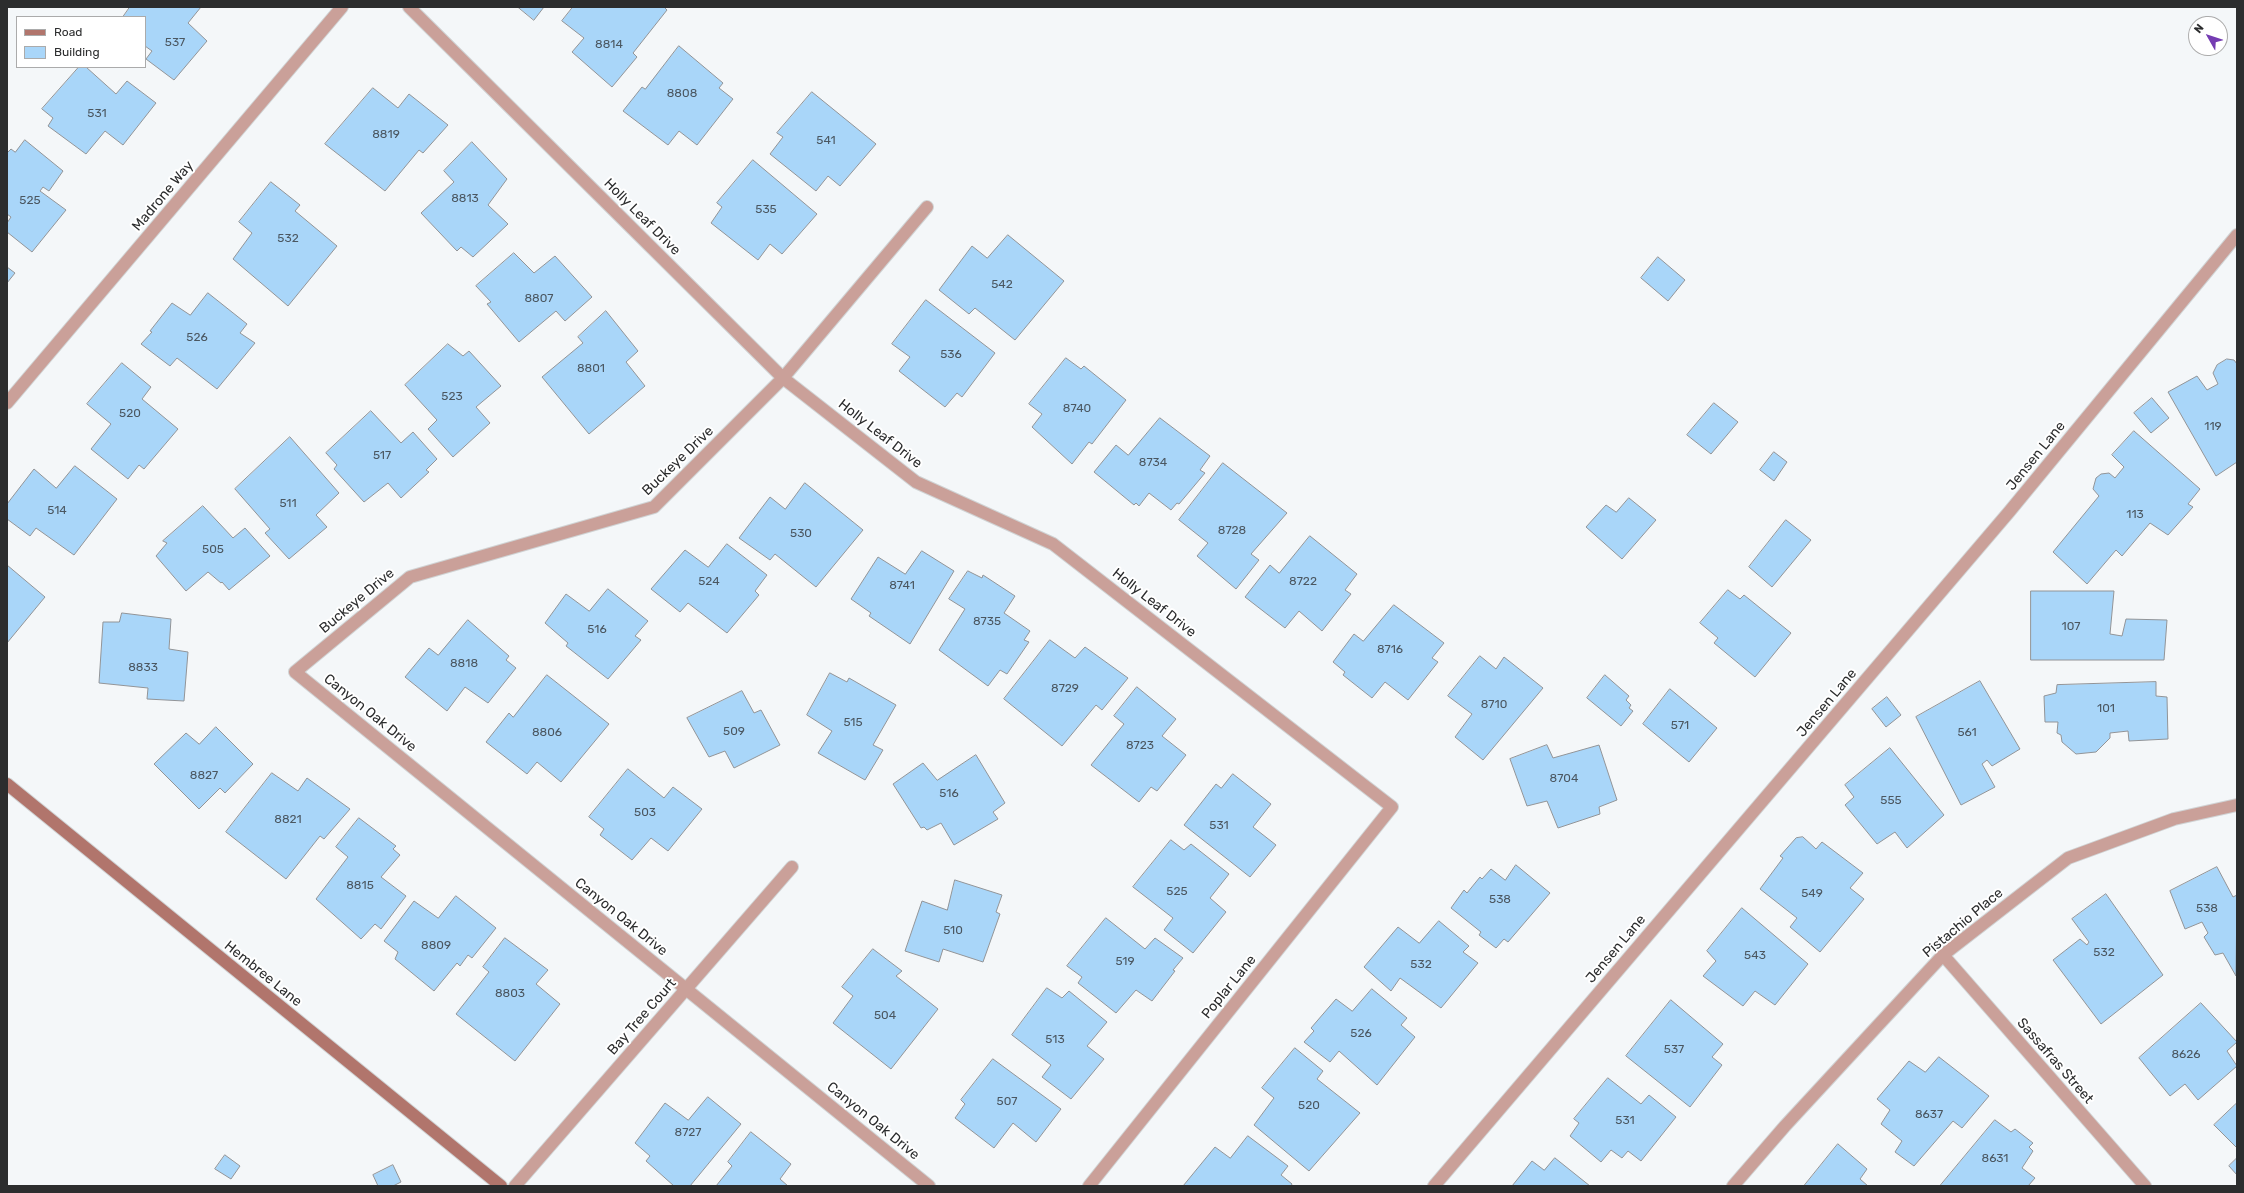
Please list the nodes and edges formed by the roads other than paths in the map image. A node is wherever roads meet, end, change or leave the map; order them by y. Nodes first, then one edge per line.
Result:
1 (342, 7) edge
2 (409, 7) edge
3 (927, 207) dead end
4 (2237, 235) edge
5 (784, 378) junction
6 (7, 403) edge
7 (295, 672) joint
8 (7, 784) edge
9 (2237, 805) edge
10 (1392, 807) joint
11 (792, 867) dead end
12 (1943, 955) junction
13 (686, 989) junction
14 (501, 1186) edge
15 (515, 1186) edge
16 (929, 1186) edge
17 (1089, 1186) edge
18 (1434, 1186) edge
19 (1733, 1186) edge
20 (2145, 1186) edge

1 - 6 street, Madrone Way
2 - 5 street, Holly Leaf Drive
3 - 5 street, Buckeye Drive
4 - 18 street, Jensen Lane
5 - 7 street, Buckeye Drive
5 - 10 street, Holly Leaf Drive
7 - 13 street, Canyon Oak Drive
8 - 14 street, Hembree Lane
9 - 12 street, Pistachio Place
10 - 17 street, Poplar Lane
11 - 13 street, Bay Tree Court
12 - 19 street, Pistachio Place
12 - 20 street, Sassafras Street
13 - 15 street, Bay Tree Court
13 - 16 street, Canyon Oak Drive

